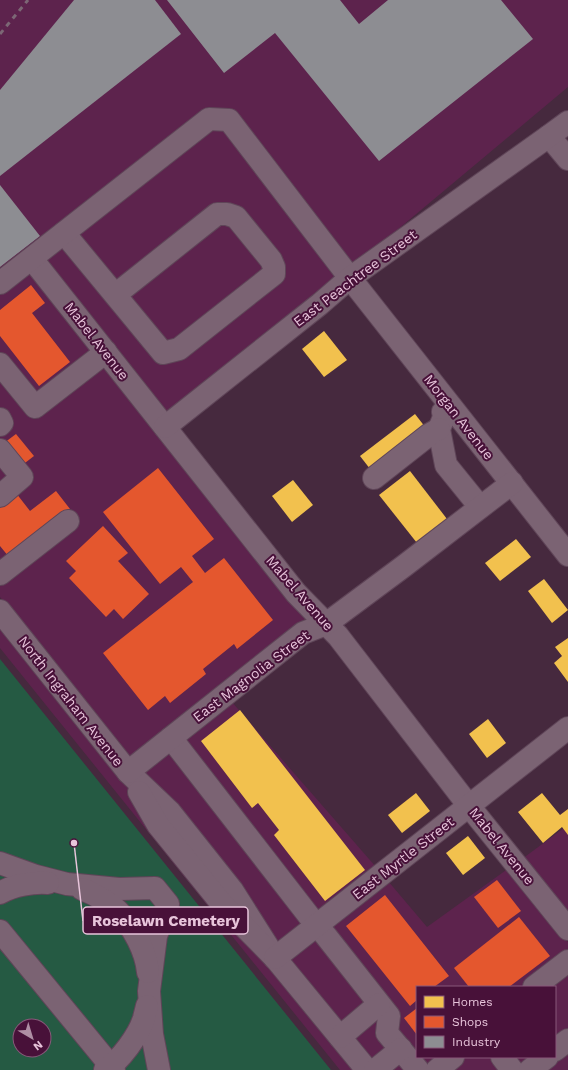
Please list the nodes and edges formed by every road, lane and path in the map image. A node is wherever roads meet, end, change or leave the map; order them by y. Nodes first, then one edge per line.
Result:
1 (568, 122) edge
2 (549, 136) junction
3 (568, 159) edge
4 (64, 233) junction
5 (32, 259) junction
6 (350, 278) junction
7 (0, 283) edge
8 (115, 296) junction
9 (106, 352) junction
10 (0, 364) edge
11 (451, 407) junction
12 (0, 419) edge
13 (0, 426) edge
14 (165, 427) junction
15 (439, 429) junction
16 (0, 450) edge
17 (374, 478) dead end
18 (512, 484) junction
19 (0, 496) edge
20 (480, 507) junction
21 (68, 521) dead end
22 (568, 555) edge
23 (3, 565) edge
24 (0, 611) edge
25 (326, 624) junction
26 (568, 728) edge
27 (171, 738) junction
28 (128, 772) junction
29 (469, 806) junction
30 (0, 863) edge
31 (67, 884) junction
32 (0, 893) edge
33 (317, 925) junction
34 (568, 929) edge
35 (0, 931) edge
36 (275, 958) junction
37 (568, 961) edge
38 (535, 986) edge
39 (149, 991) junction
40 (379, 1004) junction
41 (340, 1036) junction
42 (568, 1040) edge
43 (401, 1049) junction
44 (556, 1049) edge
45 (452, 1058) edge
46 (503, 1058) edge
47 (546, 1058) edge
48 (110, 1069) edge
49 (159, 1070) edge
50 (367, 1070) edge
51 (375, 1070) edge
52 (418, 1070) edge
53 (437, 1070) edge
54 (512, 1070) edge
55 (530, 1070) edge

1 - 2 street, East Peachtree Street
2 - 3 street
2 - 6 street, East Peachtree Street
4 - 5 street, Morgan Avenue
4 - 6 street, Morgan Avenue
4 - 8 street
5 - 7 street, Morgan Avenue
5 - 9 street, Mabel Avenue
6 - 11 street, Morgan Avenue
6 - 14 street, East Peachtree Street
8 - 8 street
9 - 10 street
9 - 14 street, Mabel Avenue
11 - 15 street
11 - 18 street, Morgan Avenue
12 - 13 street
14 - 25 street, Mabel Avenue
15 - 17 street
15 - 20 street
16 - 19 street
18 - 20 street, East Magnolia Street
18 - 22 street, Morgan Avenue
20 - 25 street, East Magnolia Street
21 - 23 street
24 - 28 street, North Ingraham Avenue
25 - 27 street, East Magnolia Street
25 - 29 street, Mabel Avenue
26 - 29 street, East Myrtle Street
27 - 28 street, East Magnolia Street
27 - 33 street
28 - 36 street, North Ingraham Avenue
29 - 33 street, East Myrtle Street
29 - 34 street, Mabel Avenue
30 - 31 street
31 - 32 street
31 - 39 street
31 - 39 street
33 - 36 street, East Myrtle Street
33 - 40 street
35 - 48 street
36 - 41 street, North Ingraham Avenue
37 - 38 street
39 - 48 street
39 - 49 street
40 - 41 street
40 - 43 street
41 - 50 street, North Ingraham Avenue
42 - 44 street
43 - 51 street
43 - 52 street
45 - 53 street
46 - 54 street
47 - 55 street

